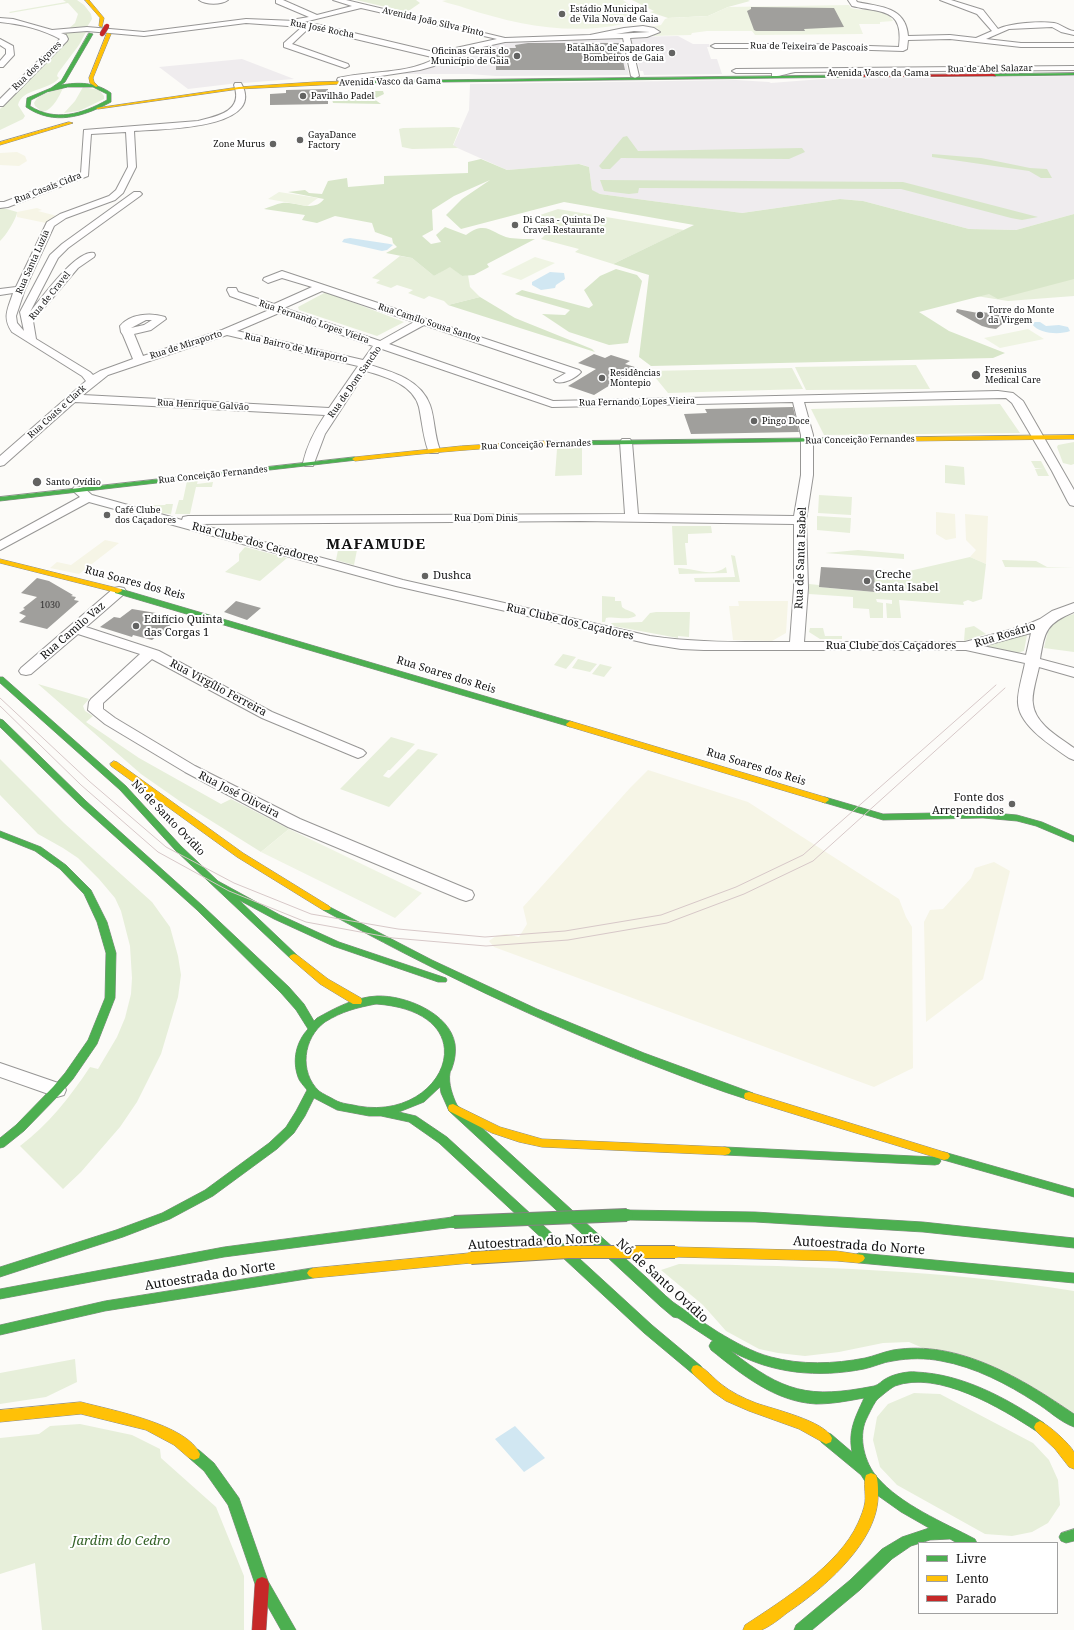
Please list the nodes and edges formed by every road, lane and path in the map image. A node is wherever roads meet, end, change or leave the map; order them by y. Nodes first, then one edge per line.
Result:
1 (87, 0) edge
2 (203, 0) edge
3 (224, 0) edge
4 (337, 0) edge
5 (868, 0) edge
6 (944, 0) edge
7 (279, 1) dead end
8 (853, 2) edge
9 (362, 6) junction
10 (106, 7) dead end
11 (888, 12) junction
12 (316, 17) junction
13 (0, 19) edge
14 (292, 23) junction
15 (308, 25) junction
16 (103, 29) junction
17 (996, 31) junction
18 (52, 32) junction
19 (1074, 33) edge
20 (626, 36) junction
21 (590, 37) junction
22 (905, 38) junction
23 (505, 40) junction
24 (976, 40) junction
25 (1074, 40) edge
26 (0, 41) edge
27 (1003, 43) junction
28 (1074, 45) edge
29 (715, 46) dead end
30 (443, 57) junction
31 (0, 65) edge
32 (902, 65) junction
33 (345, 66) dead end
34 (1074, 68) edge
35 (787, 70) junction
36 (736, 71) dead end
37 (1074, 73) edge
38 (775, 74) junction
39 (635, 76) junction
40 (683, 77) junction
41 (341, 80) junction
42 (96, 86) junction
43 (239, 87) junction
44 (53, 88) junction
45 (73, 88) dead end
46 (109, 94) junction
47 (180, 96) junction
48 (0, 104) edge
49 (98, 108) junction
50 (214, 114) dead end
51 (72, 115) junction
52 (43, 118) junction
53 (179, 125) junction
54 (130, 129) junction
55 (0, 139) edge
56 (0, 144) edge
57 (137, 194) dead end
58 (0, 205) edge
59 (90, 255) dead end
60 (268, 280) dead end
61 (320, 287) junction
62 (20, 289) junction
63 (232, 290) dead end
64 (0, 292) edge
65 (278, 309) junction
66 (423, 321) junction
67 (28, 322) junction
68 (126, 332) dead end
69 (226, 332) junction
70 (31, 339) junction
71 (380, 344) junction
72 (139, 360) junction
73 (364, 366) junction
74 (560, 380) dead end
75 (92, 381) junction
76 (72, 398) junction
77 (798, 399) junction
78 (333, 412) junction
79 (1038, 437) junction
80 (1074, 437) edge
81 (807, 440) junction
82 (626, 442) junction
83 (434, 450) junction
84 (0, 462) edge
85 (309, 463) junction
86 (1058, 471) junction
87 (1074, 473) edge
88 (78, 490) junction
89 (88, 498) junction
90 (0, 499) edge
91 (1074, 502) edge
92 (632, 518) junction
93 (800, 520) junction
94 (171, 521) junction
95 (0, 546) edge
96 (0, 561) edge
97 (119, 590) junction
98 (1074, 607) edge
99 (1045, 622) junction
100 (75, 628) junction
101 (797, 646) junction
102 (966, 646) junction
103 (150, 653) junction
104 (1033, 661) junction
105 (26, 671) dead end
106 (1074, 672) edge
107 (0, 679) edge
108 (0, 722) edge
109 (358, 753) dead end
110 (1074, 754) edge
111 (0, 834) edge
112 (1074, 839) edge
113 (178, 848) junction
114 (216, 883) junction
115 (162, 886) dead end
116 (466, 895) dead end
117 (200, 908) junction
118 (358, 1001) junction
119 (519, 1006) junction
120 (312, 1027) junction
121 (0, 1070) edge
122 (444, 1076) junction
123 (57, 1090) junction
124 (312, 1090) junction
125 (453, 1108) junction
126 (382, 1112) junction
127 (0, 1144) edge
128 (971, 1163) junction
129 (1074, 1193) edge
130 (1074, 1243) edge
131 (0, 1272) edge
132 (1074, 1278) edge
133 (0, 1294) edge
134 (664, 1302) junction
135 (0, 1330) edge
136 (875, 1391) junction
137 (0, 1416) edge
138 (1074, 1421) edge
139 (1074, 1462) edge
140 (865, 1471) junction
141 (871, 1479) junction
142 (1074, 1526) edge
143 (950, 1533) junction
144 (1070, 1536) edge
145 (968, 1542) edge
146 (1058, 1543) edge
147 (262, 1584) junction
148 (259, 1630) edge
149 (290, 1630) edge
150 (750, 1630) edge
151 (801, 1630) edge

1 - 16 main road
2 - 3 street
4 - 9 street, Avenida João Silva Pinto
5 - 11 street
6 - 17 street
7 - 12 street
8 - 11 street
9 - 12 street
9 - 23 street, Avenida João Silva Pinto
10 - 16 main road
11 - 22 street
12 - 14 street
13 - 18 street, Rua José Rocha
14 - 15 street, Rua José Rocha
14 - 18 street, Rua José Rocha
15 - 30 street, Rua José Rocha
15 - 33 street
16 - 42 main road
16 - 44 main road
16 - 45 main road
17 - 19 street
17 - 24 street
18 - 48 street, Rua dos Açores
20 - 21 street
20 - 21 street
20 - 39 street
21 - 23 street
22 - 24 street
22 - 32 street
23 - 30 street
24 - 27 street
25 - 27 street
26 - 31 street
27 - 28 street
29 - 32 street, Rua de Teixeira de Pascoais
30 - 41 street
32 - 34 street, Rua de Abel Salazar
32 - 35 street, Rua de Abel Salazar
32 - 37 main road, Avenida Vasco da Gama
32 - 38 main road, Avenida Vasco da Gama
32 - 40 main road, Avenida Vasco da Gama
35 - 36 street, Rua de Abel Salazar
35 - 38 street, Rua de Abel Salazar
38 - 40 main road, Avenida Vasco da Gama
39 - 40 main road, Avenida Vasco da Gama
39 - 41 main road, Avenida Vasco da Gama
40 - 43 main road, Avenida Vasco da Gama
41 - 43 main road, Avenida Vasco da Gama
42 - 44 main road
42 - 46 main road, Avenida Vasco da Gama
43 - 46 main road, Avenida Vasco da Gama
43 - 47 main road, Avenida Vasco da Gama
43 - 53 street
44 - 52 main road
46 - 49 main road
47 - 49 main road, Avenida Vasco da Gama
47 - 52 main road
49 - 51 main road, Avenida Vasco da Gama
50 - 53 street
51 - 52 main road
51 - 52 main road
52 - 55 main road
52 - 55 main road
52 - 56 main road
53 - 54 street
54 - 58 street, Rua Casais Cidra
54 - 62 street, Rua Santa Luzia
57 - 67 street
59 - 67 street, Rua de Cravel
60 - 61 street, Rua Camilo Sousa Santos
61 - 65 street, Rua de Miraporto
61 - 66 street, Rua Camilo Sousa Santos
62 - 64 street
62 - 70 street, Rua Santa Luzia
63 - 65 street, Rua Fernando Lopes Vieira
65 - 69 street, Rua de Miraporto
65 - 71 street, Rua Fernando Lopes Vieira
66 - 71 street, Rua de Dom Sancho
66 - 74 street, Rua Camilo Sousa Santos
67 - 70 street
68 - 72 street
69 - 72 street, Rua de Miraporto
69 - 73 street, Rua Bairro de Miraporto
70 - 75 street, Rua Coats e Clark
71 - 73 street, Rua de Dom Sancho
71 - 77 street, Rua Fernando Lopes Vieira
72 - 75 street, Rua de Miraporto
73 - 78 street, Rua de Dom Sancho
73 - 83 street, Rua Bairro de Miraporto
75 - 76 street, Rua Coats e Clark
76 - 78 street, Rua Henrique Galvão
76 - 84 street, Rua Coats e Clark
77 - 79 street, Rua Fernando Lopes Vieira
77 - 81 street, Rua de Santa Isabel
78 - 85 street, Rua de Dom Sancho
79 - 80 main road, Rua Conceição Fernandes
79 - 81 main road, Rua Conceição Fernandes
79 - 86 street, Rua Fernando Lopes Vieira
81 - 82 main road, Rua Conceição Fernandes
81 - 93 street, Rua de Santa Isabel
82 - 83 main road, Rua Conceição Fernandes
82 - 92 street
83 - 85 main road, Rua Conceição Fernandes
85 - 88 main road, Rua Conceição Fernandes
86 - 87 street
86 - 91 street, Rua Fernando Lopes Vieira
88 - 89 street, Rua Clube dos Caçadores
88 - 90 main road, Rua Conceição Fernandes
89 - 94 street, Rua Clube dos Caçadores
89 - 95 street
92 - 93 street, Rua Dom Dinis
92 - 94 street, Rua Dom Dinis
93 - 101 street, Rua de Santa Isabel
94 - 101 street, Rua Clube dos Caçadores
96 - 97 main road, Rua Soares dos Reis
97 - 100 street, Rua Camilo Vaz
97 - 112 main road, Rua Soares dos Reis
98 - 99 street, Rua Rosário
99 - 102 street, Rua Rosário
99 - 104 street, Rua Rosário
100 - 103 street, Rua Virgílio Ferreira
100 - 105 street, Rua Camilo Vaz
101 - 102 street, Rua Clube dos Caçadores
102 - 104 street, Rua Clube dos Caçadores
103 - 109 street, Rua Virgílio Ferreira
103 - 116 street, Rua José Oliveira
104 - 106 street, Rua Clube dos Caçadores
104 - 110 street, Rua Rosário
107 - 113 main road, Nó de Santo Ovídio
108 - 117 main road
111 - 123 main road
113 - 114 main road, Nó de Santo Ovídio
113 - 119 main road
114 - 118 main road, Nó de Santo Ovídio
114 - 119 main road
115 - 117 main road
117 - 120 main road
118 - 120 main road
118 - 122 main road
119 - 128 main road
120 - 124 main road
121 - 123 street
122 - 125 main road, Nó de Santo Ovídio
122 - 126 main road
123 - 127 main road
124 - 126 main road
124 - 131 main road
125 - 128 main road
125 - 134 main road, Nó de Santo Ovídio
126 - 140 main road
128 - 129 main road
130 - 133 main road, Autoestrada do Norte, bridge
132 - 135 main road, Autoestrada do Norte, bridge
134 - 136 main road, Nó de Santo Ovídio
134 - 138 main road
136 - 139 main road
136 - 140 main road
137 - 147 main road
140 - 141 main road
141 - 143 main road
141 - 150 main road
142 - 144 main road
143 - 145 main road
143 - 151 main road
144 - 146 main road
147 - 148 main road
147 - 149 main road

